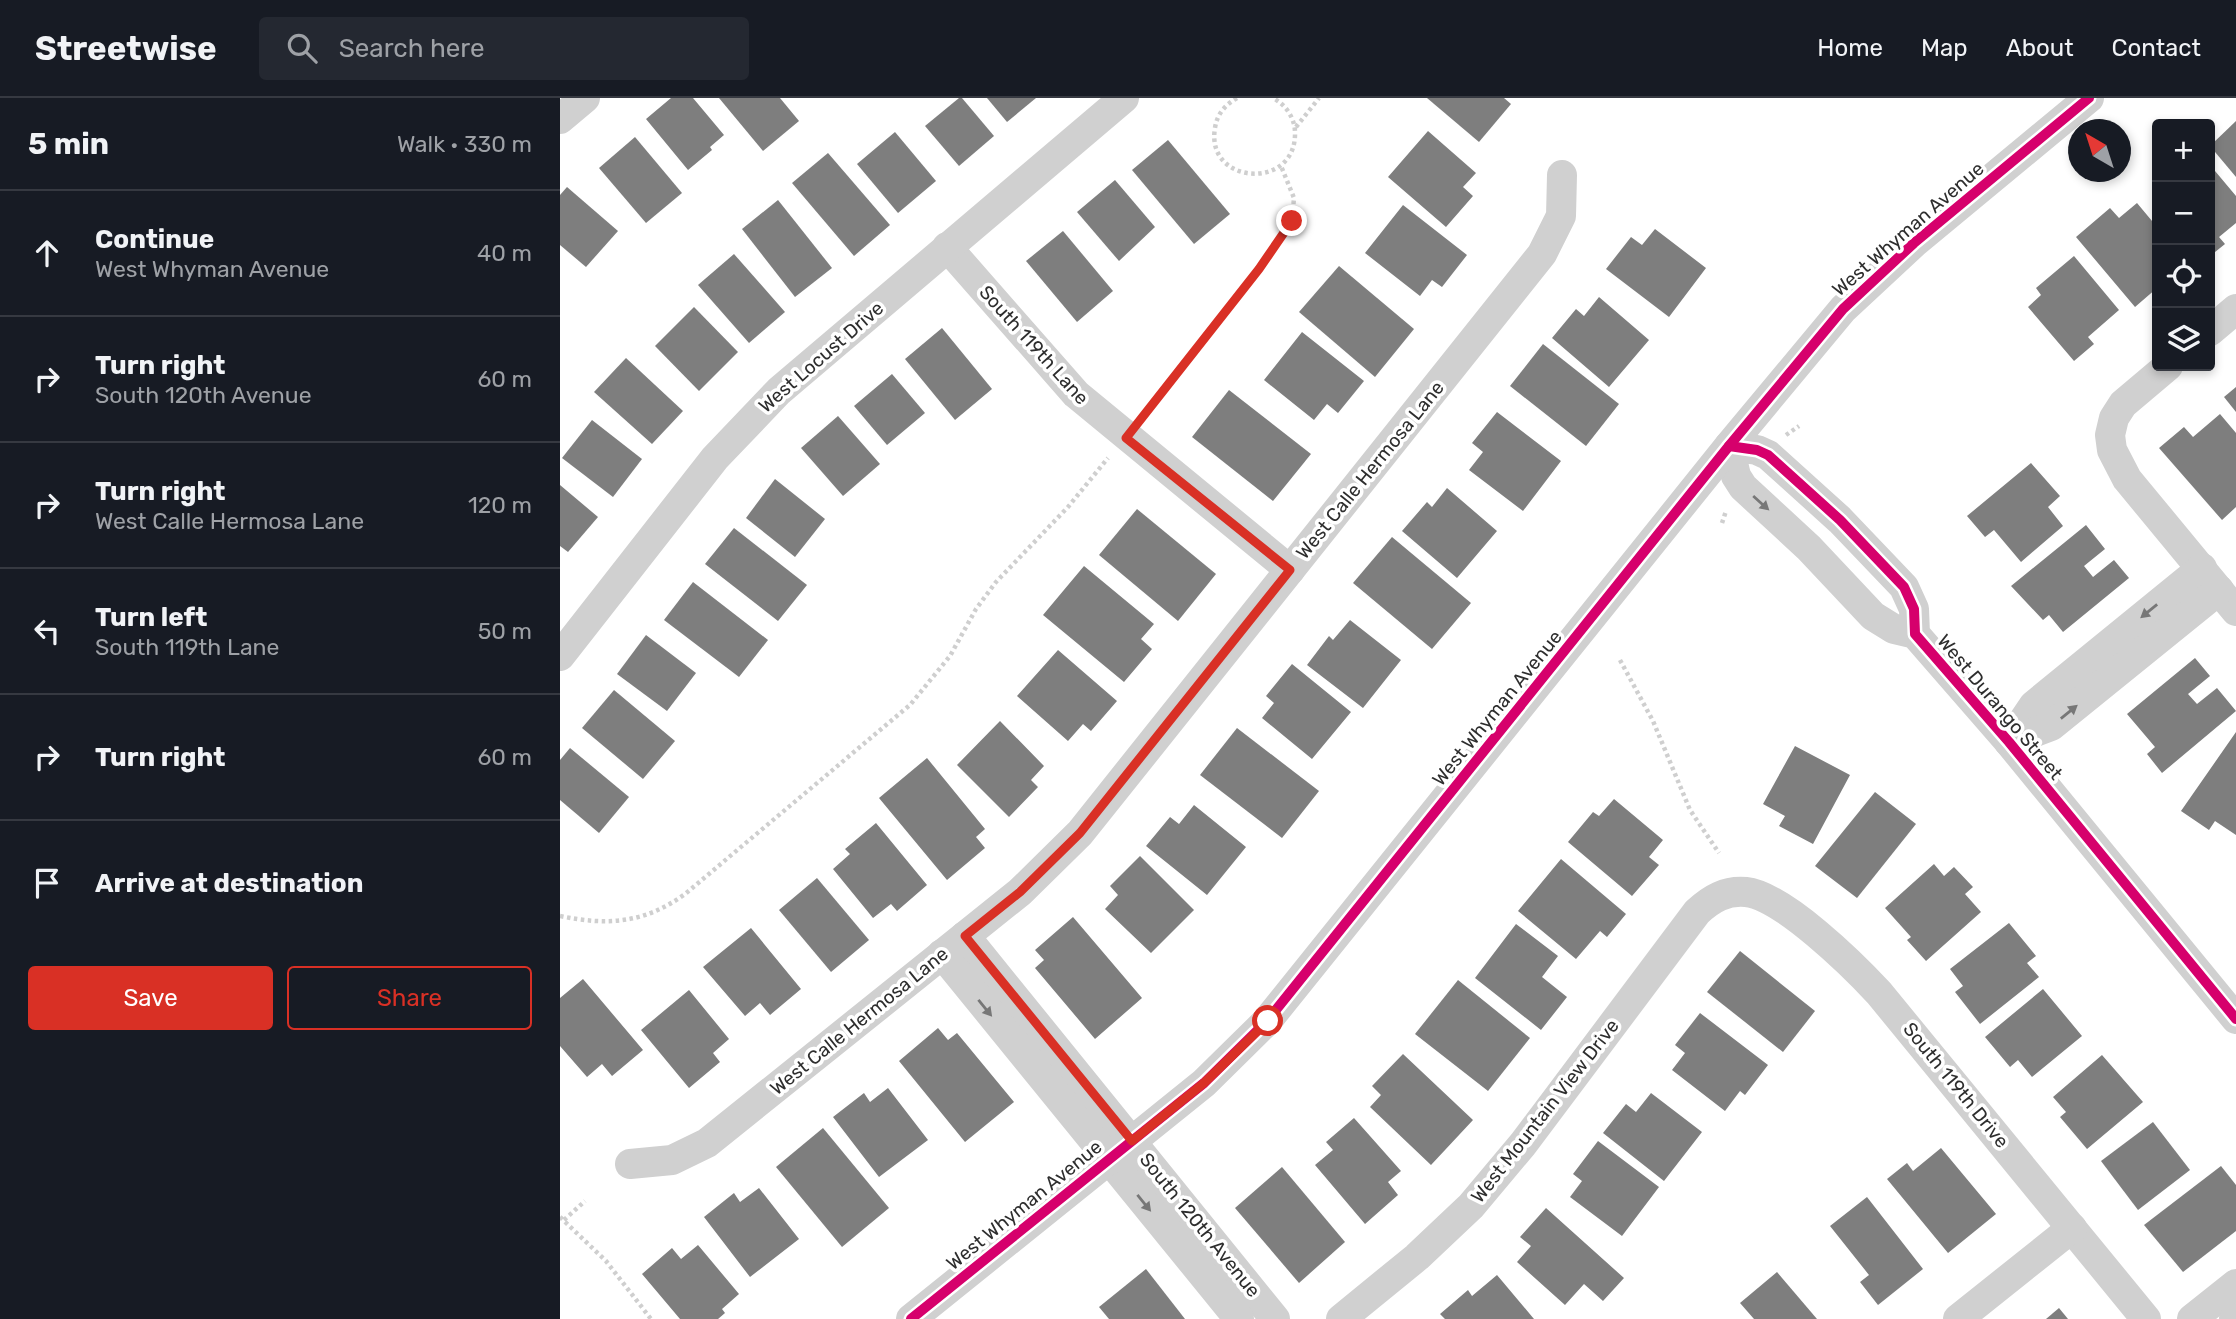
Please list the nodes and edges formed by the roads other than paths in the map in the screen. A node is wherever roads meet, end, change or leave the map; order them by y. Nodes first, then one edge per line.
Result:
1 (585, 98) edge
2 (1124, 98) edge
3 (2090, 98) edge
4 (560, 119) edge
5 (1562, 175) dead end
6 (947, 247) junction
7 (2236, 309) edge
8 (2215, 327) edge
9 (2162, 371) edge
10 (1728, 446) junction
11 (1290, 570) junction
12 (2219, 590) edge
13 (1915, 634) junction
14 (560, 656) edge
15 (2009, 743) junction
16 (1734, 892) joint
17 (953, 945) junction
18 (2236, 1019) edge
19 (1120, 1150) junction
20 (630, 1164) dead end
21 (2072, 1227) junction
22 (2236, 1284) edge
23 (911, 1319) edge
24 (1239, 1319) edge
25 (1275, 1319) edge
26 (1341, 1319) edge
27 (1958, 1319) edge
28 (2146, 1319) edge
29 (2192, 1319) edge

1 - 4 street
2 - 6 street, West Locust Drive
3 - 10 street, West Whyman Avenue
5 - 11 street, West Calle Hermosa Lane
6 - 11 street, South 119th Lane
6 - 14 street, West Locust Drive
7 - 8 street
9 - 12 street
10 -> 13 street, West Durango Street
10 - 13 street, West Durango Street
10 - 19 street, West Whyman Avenue
11 - 17 street, West Calle Hermosa Lane
12 - 15 street
13 - 15 street, West Durango Street
15 - 18 street, West Durango Street
16 - 21 street, South 119th Drive
16 - 26 street, West Mountain View Drive
17 - 19 street, South 120th Avenue
17 - 20 street, West Calle Hermosa Lane
19 - 23 street, West Whyman Avenue
19 -> 24 street, South 120th Avenue
19 - 25 street, South 120th Avenue
21 - 27 street
21 - 28 street, South 119th Drive
22 - 29 street

